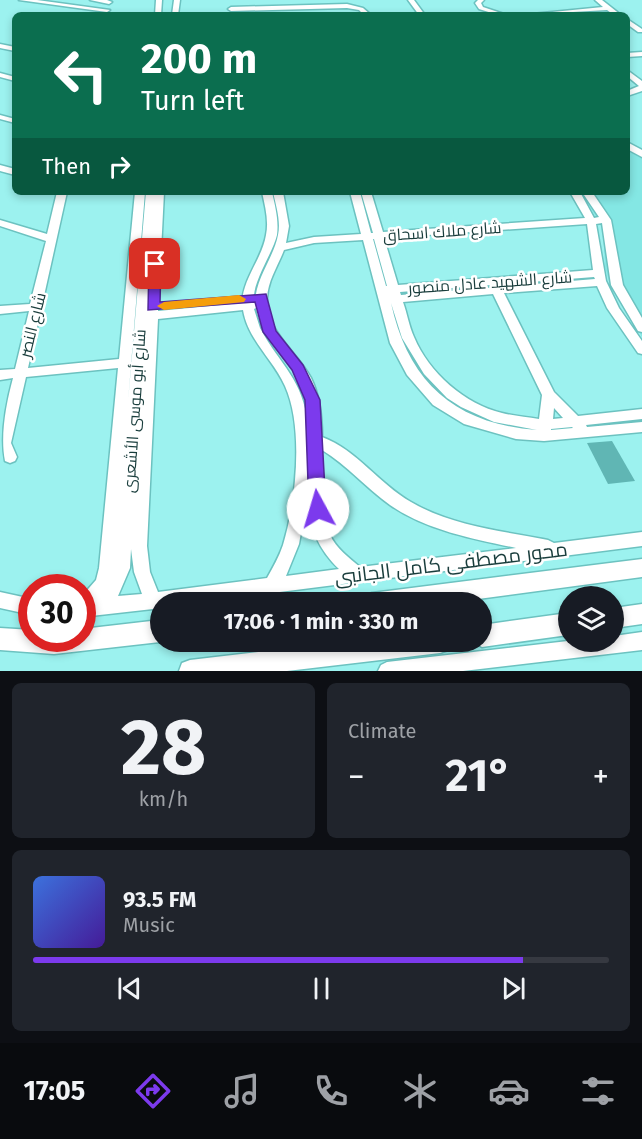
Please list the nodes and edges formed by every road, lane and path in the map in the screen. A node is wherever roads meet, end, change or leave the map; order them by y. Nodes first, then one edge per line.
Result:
1 (22, 0) edge
2 (93, 0) edge
3 (238, 0) edge
4 (411, 0) edge
5 (481, 0) edge
6 (598, 0) edge
7 (110, 1) edge
8 (232, 1) edge
9 (403, 1) edge
10 (417, 7) junction
11 (289, 10) edge
12 (297, 10) edge
13 (613, 11) edge
14 (100, 12) edge
15 (234, 12) edge
16 (359, 12) edge
17 (364, 12) edge
18 (420, 12) edge
19 (494, 12) edge
20 (591, 12) edge
21 (594, 12) edge
22 (630, 75) edge
23 (641, 85) edge
24 (61, 195) edge
25 (140, 195) edge
26 (268, 195) edge
27 (278, 195) edge
28 (365, 195) edge
29 (578, 195) edge
30 (588, 195) edge
31 (159, 196) edge
32 (598, 218) junction
33 (0, 223) edge
34 (283, 232) junction
35 (373, 233) junction
36 (51, 239) junction
37 (278, 248) junction
38 (600, 277) junction
39 (497, 290) junction
40 (397, 293) junction
41 (382, 295) junction
42 (255, 302) junction
43 (36, 308) junction
44 (0, 310) edge
45 (147, 311) junction
46 (642, 328) edge
47 (642, 350) edge
48 (125, 363) junction
49 (20, 373) junction
50 (0, 375) edge
51 (549, 394) junction
52 (642, 414) edge
53 (642, 427) edge
54 (581, 428) junction
55 (544, 430) junction
56 (309, 438) junction
57 (10, 457) dead end
58 (642, 539) edge
59 (558, 549) junction
60 (642, 568) edge
61 (356, 574) junction
62 (272, 585) junction
63 (96, 590) edge
64 (220, 592) edge
65 (457, 592) edge
66 (150, 593) edge
67 (0, 600) edge
68 (150, 601) edge
69 (18, 604) edge
70 (96, 605) edge
71 (96, 607) edge
72 (642, 614) edge
73 (624, 617) edge
74 (558, 625) edge
75 (150, 632) edge
76 (492, 635) edge
77 (96, 638) edge
78 (0, 639) edge
79 (642, 641) edge
80 (18, 642) edge
81 (364, 652) edge
82 (202, 670) edge
83 (387, 671) edge

1 - 14 street
2 - 7 street
3 - 12 street
3 - 15 street
4 - 10 street
5 - 19 street
6 - 13 street
8 - 15 street
9 - 10 street
10 - 18 street
11 - 12 street
11 - 15 street
12 - 16 street
12 - 17 street
13 - 20 street
13 - 21 street
22 - 23 street
24 - 36 street, شارع النصر
25 - 48 street
26 - 42 street
27 - 34 street
28 - 35 street
29 - 32 street
30 - 32 street
31 - 45 street, شارع أبو موسى الأشعرى
31 - 45 street, شارع أبو موسى الأشعرى
32 - 35 street, شارع ملاك اسحاق
32 - 38 street
32 - 46 street
33 - 36 street
34 - 35 street, شارع ملاك اسحاق
34 - 37 street
35 - 37 street, شارع ملاك اسحاق
35 - 40 street
35 - 41 street
36 - 43 street, شارع النصر
37 - 42 street
38 - 39 street, شارع الشهيد عادل منصور
38 - 40 street, شارع الشهيد عادل منصور
38 - 47 street
39 - 40 street, شارع الشهيد عادل منصور
39 - 51 street
40 - 41 street, شارع الشهيد عادل منصور
40 - 55 street
41 - 55 street
42 - 45 street
42 - 56 street
43 - 44 street
43 - 49 street, شارع النصر
45 - 66 street, شارع أبو موسى الأشعرى
45 - 70 street, شارع أبو موسى الأشعرى
48 - 49 street
48 - 63 street
49 - 50 street
49 - 57 street, شارع النصر
51 - 54 street
51 - 55 street
52 - 54 street
53 - 54 street
54 - 55 street
56 - 59 street
56 - 61 street
56 - 62 street
58 - 59 street, محور مصطفى كامل الجانبى
59 - 61 street, محور مصطفى كامل الجانبى
60 - 65 main road
61 - 62 street, محور مصطفى كامل الجانبى
62 - 64 street, محور مصطفى كامل الجانبى
67 - 69 street
68 - 71 street, محور مصطفى كامل الجانبى
72 - 73 main road
74 - 76 main road
75 - 77 main road
78 - 80 main road
79 - 83 street
81 - 82 main road

